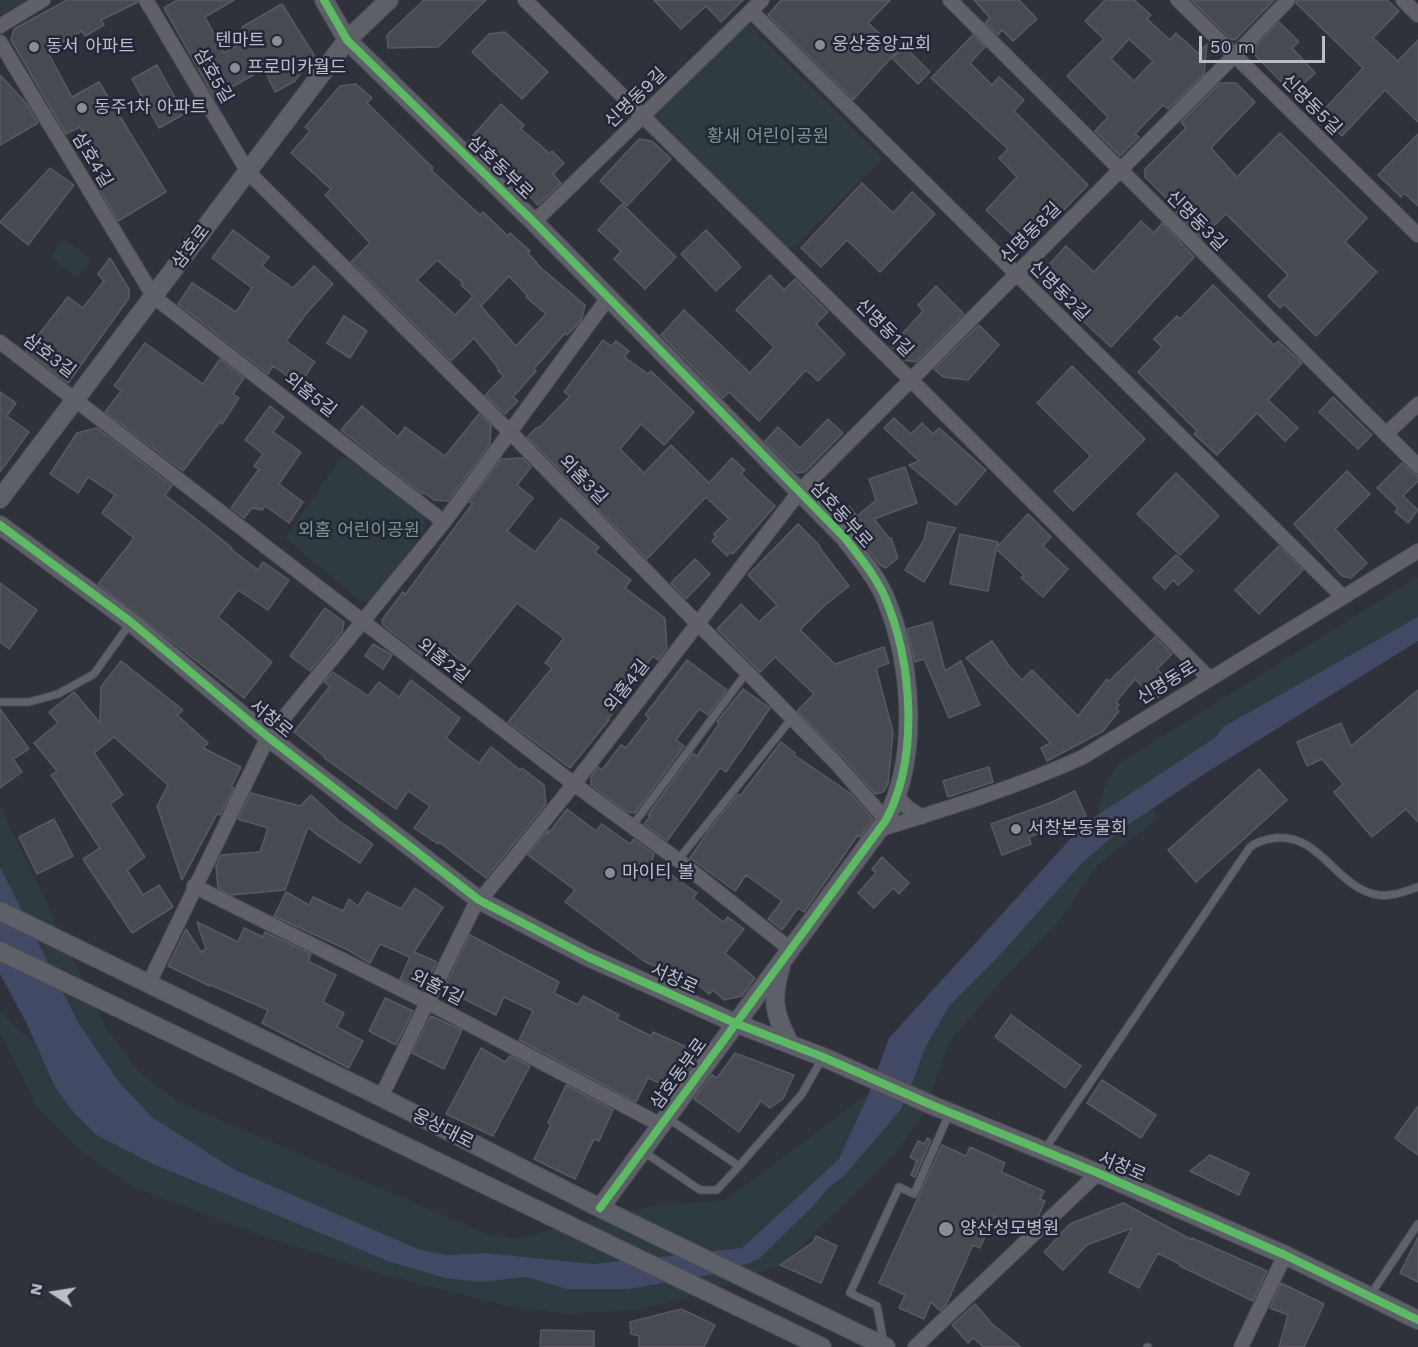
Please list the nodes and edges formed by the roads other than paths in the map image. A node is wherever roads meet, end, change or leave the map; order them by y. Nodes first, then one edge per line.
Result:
1 (43, 0) edge
2 (146, 0) edge
3 (324, 0) edge
4 (389, 0) edge
5 (762, 0) edge
6 (950, 0) edge
7 (1178, 0) edge
8 (1288, 0) edge
9 (1403, 0) edge
10 (530, 2) edge
11 (751, 11) junction
12 (1418, 15) edge
13 (0, 26) edge
14 (347, 40) junction
15 (0, 42) edge
16 (1235, 55) junction
17 (644, 116) junction
18 (1119, 171) junction
19 (248, 172) junction
20 (534, 222) junction
21 (1418, 235) edge
22 (1016, 273) junction
23 (154, 297) junction
24 (608, 298) junction
25 (0, 342) edge
26 (910, 379) junction
27 (76, 400) junction
28 (1418, 404) edge
29 (509, 431) junction
30 (1386, 434) junction
31 (1418, 466) edge
32 (800, 491) junction
33 (0, 499) edge
34 (444, 522) junction
35 (0, 525) edge
36 (1418, 551) edge
37 (1342, 596) junction
38 (131, 622) junction
39 (364, 622) junction
40 (698, 624) junction
41 (747, 672) junction
42 (1209, 678) junction
43 (0, 702) edge
44 (792, 718) junction
45 (268, 738) junction
46 (574, 784) junction
47 (897, 796) junction
48 (922, 817) junction
49 (883, 825) junction
50 (632, 826) junction
51 (678, 860) junction
52 (194, 886) junction
53 (1418, 886) edge
54 (479, 900) junction
55 (0, 911) edge
56 (0, 951) edge
57 (787, 953) junction
58 (149, 983) junction
59 (427, 1002) junction
60 (735, 1023) junction
61 (790, 1044) junction
62 (827, 1059) junction
63 (381, 1097) junction
64 (942, 1110) junction
65 (664, 1121) junction
66 (642, 1150) junction
67 (1044, 1151) junction
68 (739, 1166) junction
69 (1098, 1173) junction
70 (608, 1212) junction
71 (1418, 1224) edge
72 (1285, 1255) junction
73 (1369, 1296) junction
74 (1418, 1320) edge
75 (822, 1347) edge
76 (885, 1347) edge
77 (915, 1347) edge
78 (1241, 1347) edge

1 - 13 street
2 - 19 street, 삼호5길
3 - 14 street, 삼호동부로
4 - 14 street, 삼호로
5 - 11 street, 신명동9길
6 - 18 street, 신명동3길
7 - 16 street, 신명동5길
8 - 16 street, 신명동8길
9 - 12 street
10 - 17 street, 신명동1길
11 - 17 street, 신명동9길
11 - 22 street, 신명동2길
14 - 19 street, 삼호로
14 - 20 street, 삼호동부로
15 - 23 street, 삼호4길
16 - 18 street, 신명동8길
16 - 21 street, 신명동5길
17 - 20 street, 신명동9길
17 - 26 street, 신명동1길
18 - 22 street, 신명동8길
18 - 30 street, 신명동3길
19 - 23 street, 삼호로
19 - 29 street, 외홈3길
20 - 24 street, 삼호동부로
22 - 26 street, 신명동8길
22 - 37 street, 신명동2길
23 - 27 street, 삼호로
23 - 34 street, 외홈5길
24 - 29 street
24 - 32 street, 삼호동부로
25 - 27 street, 삼호3길
26 - 32 street, 신명동8길
26 - 42 street, 신명동1길
27 - 33 street, 삼호로
27 - 39 street, 외홈2길
28 - 30 street
29 - 34 street
29 - 40 street, 외홈3길
30 - 31 street, 신명동3길
32 - 40 street, 외홈4길
32 - 47 street, 삼호동부로
34 - 39 street
35 - 38 street, 서창로
36 - 37 street, 신명동로
37 - 42 street, 신명동로
38 - 43 lane
38 - 45 street, 서창로
39 - 45 street
39 - 46 street, 외홈2길
40 - 41 street, 외홈3길
40 - 46 street, 외홈4길
41 - 44 street, 외홈3길
41 - 50 lane
42 - 48 street, 신명동로
44 - 49 street, 외홈3길
44 - 51 lane
45 - 52 street
45 - 54 street, 서창로
46 - 50 street, 외홈2길
46 - 54 street, 외홈4길
47 - 48 street
47 - 49 street, 삼호동부로
48 - 49 street, 신명동로
49 - 57 street, 삼호동부로
50 - 51 street, 외홈2길
51 - 57 street, 외홈2길
52 - 58 street
52 - 59 street, 외홈1길
53 - 67 lane
54 - 59 street, 외홈4길
54 - 60 street, 서창로
55 - 58 street, 웅상대로
56 - 75 street, 웅상대로
57 - 60 street, 삼호동부로
57 - 61 street
58 - 63 street, 웅상대로
59 - 63 street, 외홈4길
59 - 65 street, 외홈1길
60 - 61 street, 서창로
60 - 65 street, 삼호동부로
61 - 62 street, 서창로
62 - 64 street, 서창로
62 - 68 lane
63 - 70 street, 웅상대로
64 - 67 street, 서창로
64 - 76 lane
65 - 66 street, 삼호동부로
65 - 68 lane
66 - 68 lane
66 - 70 street, 삼호동부로
67 - 69 street, 서창로
69 - 72 street, 서창로
69 - 77 street
70 - 76 street, 웅상대로
71 - 73 lane
72 - 73 street, 서창로
72 - 78 street
73 - 74 street, 서창로

